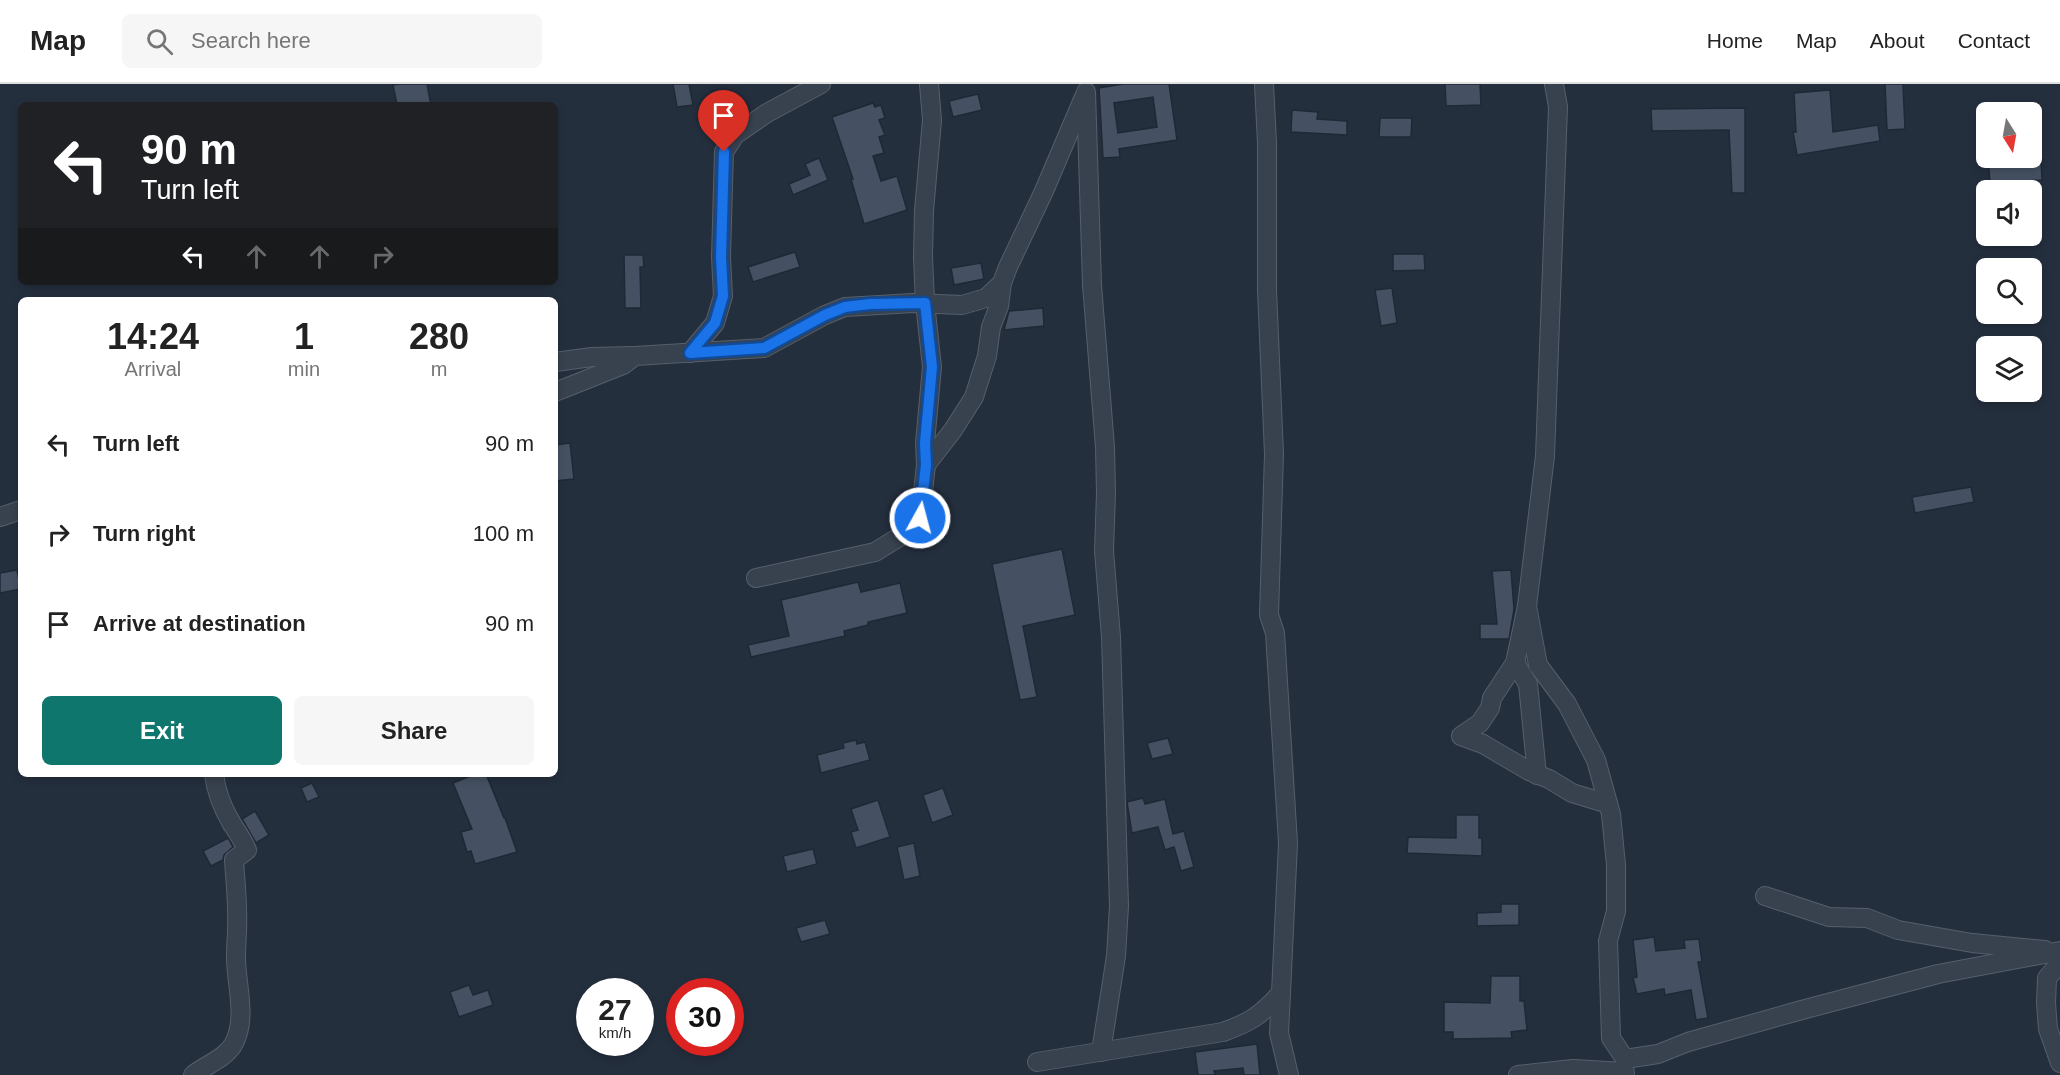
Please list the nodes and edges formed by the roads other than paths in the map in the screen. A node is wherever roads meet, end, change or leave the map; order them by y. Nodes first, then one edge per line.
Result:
1 (821, 84) edge
2 (928, 84) edge
3 (1264, 84) edge
4 (1554, 84) edge
5 (1088, 88) edge
6 (1002, 283) junction
7 (925, 303) junction
8 (690, 353) junction
9 (635, 356) junction
10 (558, 362) edge
11 (558, 391) edge
12 (926, 465) junction
13 (18, 511) edge
14 (0, 517) edge
15 (756, 578) dead end
16 (1527, 606) junction
17 (1515, 663) junction
18 (1537, 775) junction
19 (214, 777) edge
20 (1608, 804) junction
21 (1765, 896) dead end
22 (2059, 955) edge
23 (2030, 957) junction
24 (2047, 978) junction
25 (1281, 993) junction
26 (1101, 1052) junction
27 (1037, 1062) dead end
28 (2060, 1063) edge
29 (1626, 1069) edge
30 (1291, 1074) edge
31 (193, 1075) edge
32 (1518, 1075) edge

1 - 8 street
2 - 7 street
3 - 25 street
4 - 16 street
5 - 6 street
5 - 26 street
6 - 7 street
6 - 12 street
7 - 8 street
7 - 12 street
8 - 9 street
9 - 10 street
9 - 11 street
12 - 15 street
13 - 14 street
16 - 17 street
16 - 20 street
17 - 18 street
17 - 18 street
18 - 20 street
19 - 31 street
20 - 29 street
21 - 22 street
22 - 23 street
22 - 24 street
23 - 24 street
23 - 29 street
24 - 28 street
25 - 26 street
25 - 30 street
26 - 27 street
29 - 32 street

